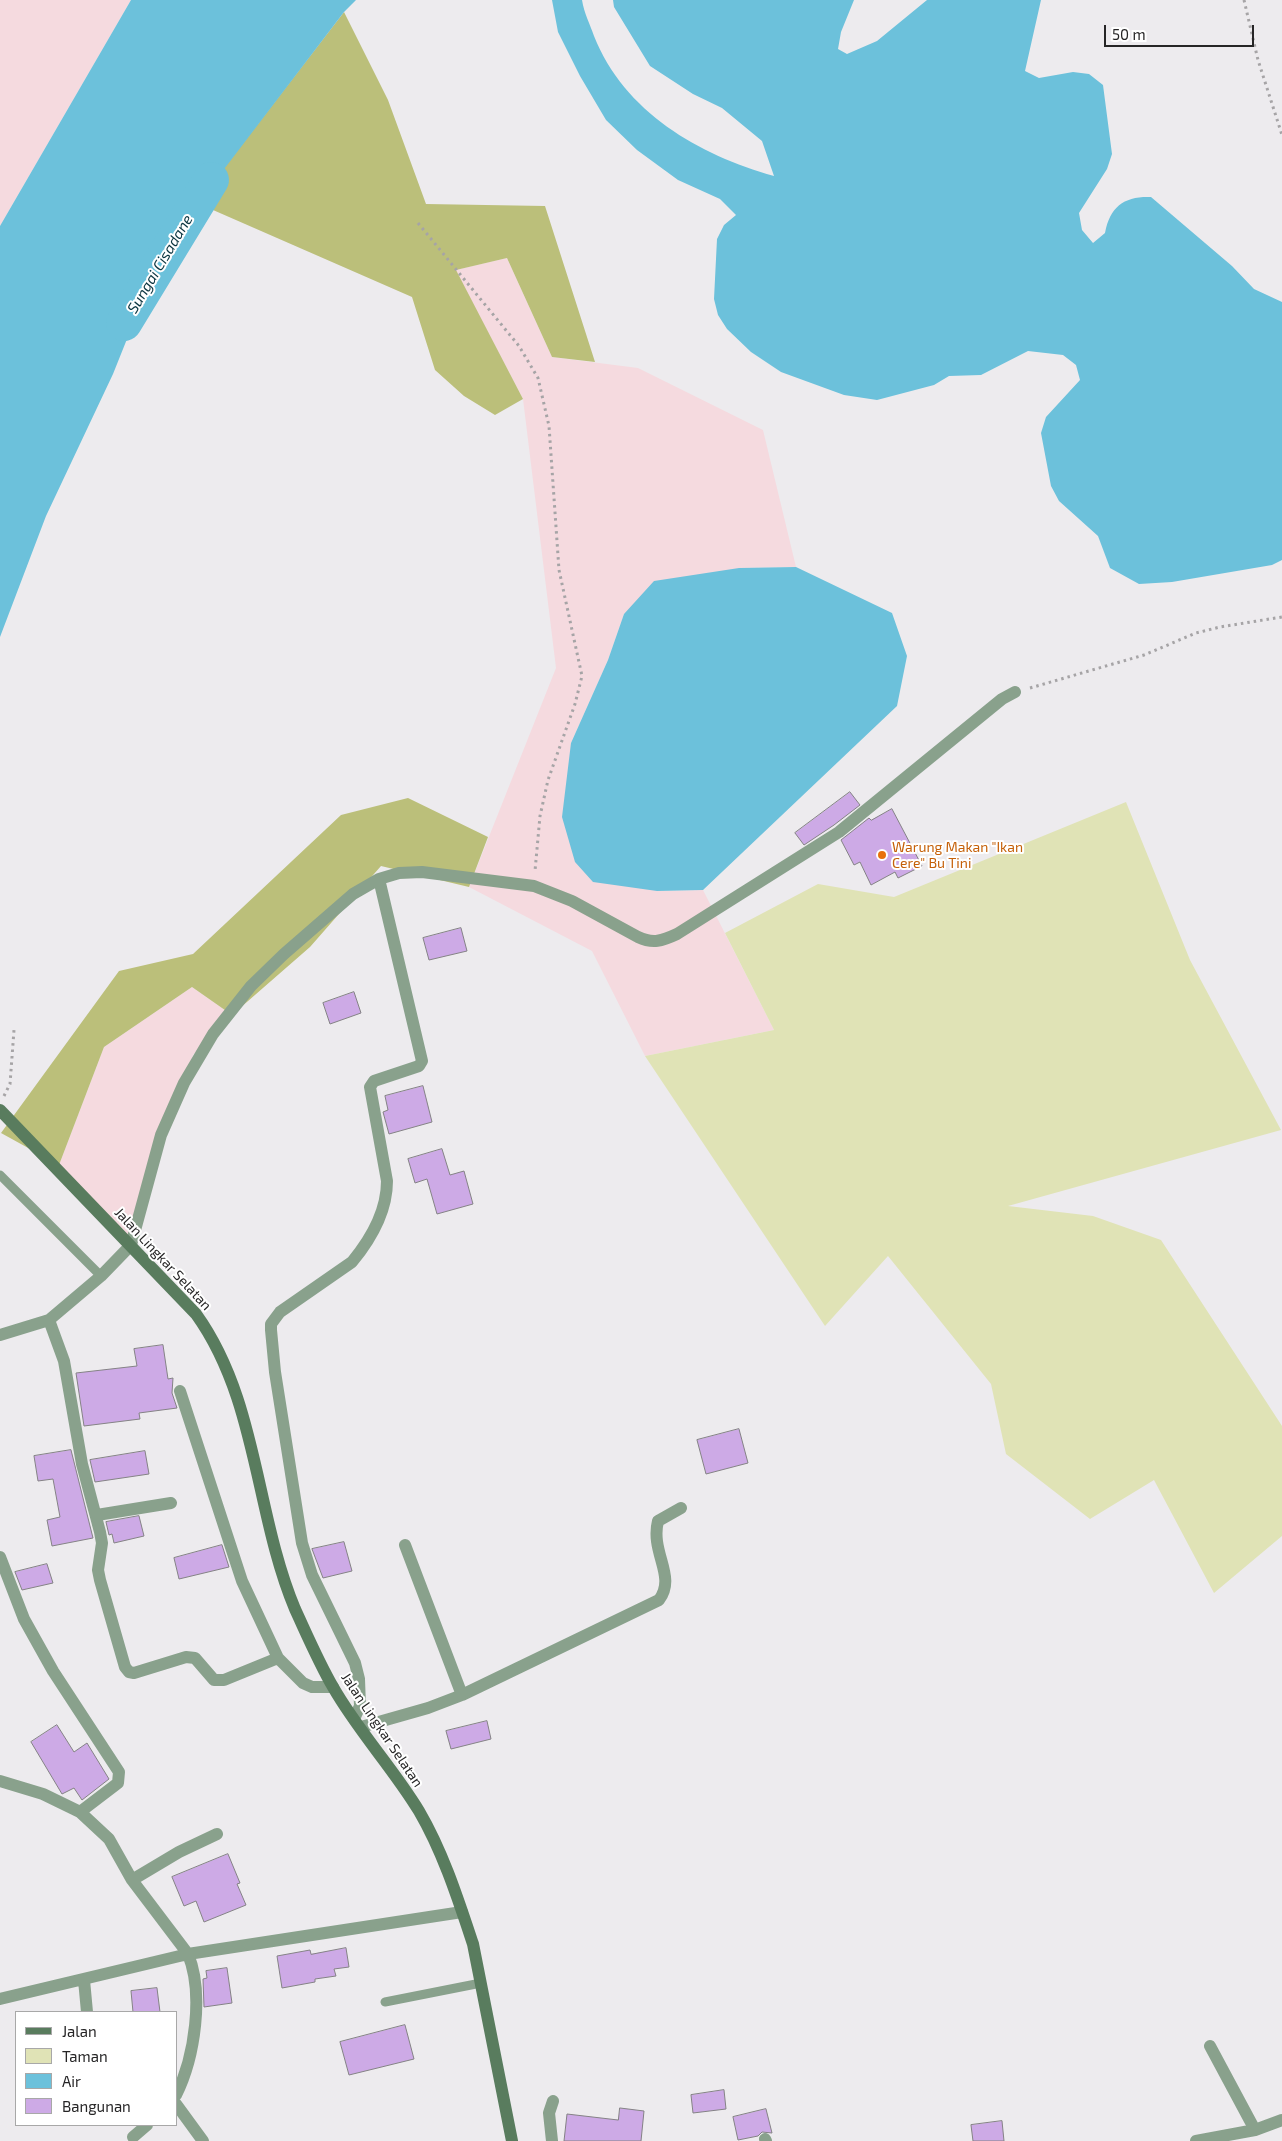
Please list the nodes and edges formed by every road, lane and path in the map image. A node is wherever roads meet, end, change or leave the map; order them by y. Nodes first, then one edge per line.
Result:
1 (1244, 0) edge
2 (1282, 135) edge
3 (418, 223) dead end
4 (1282, 617) edge
5 (1015, 692) joint
6 (378, 879) junction
7 (534, 886) junction
8 (14, 1030) dead end
9 (2, 1104) edge
10 (0, 1175) edge
11 (131, 1245) junction
12 (101, 1276) junction
13 (48, 1320) junction
14 (0, 1334) edge
15 (180, 1391) dead end
16 (171, 1503) dead end
17 (681, 1508) dead end
18 (97, 1515) junction
19 (405, 1545) dead end
20 (0, 1557) edge
21 (278, 1658) junction
22 (333, 1687) junction
23 (462, 1695) junction
24 (358, 1723) junction
25 (0, 1781) edge
26 (80, 1812) junction
27 (217, 1834) dead end
28 (132, 1880) junction
29 (462, 1912) junction
30 (188, 1954) junction
31 (84, 1980) junction
32 (481, 1982) junction
33 (0, 1999) edge
34 (385, 2002) dead end
35 (86, 2011) edge
36 (1210, 2046) dead end
37 (178, 2091) edge
38 (553, 2101) dead end
39 (178, 2107) edge
40 (1282, 2120) edge
41 (146, 2126) edge
42 (1255, 2130) junction
43 (133, 2137) dead end
44 (203, 2141) edge
45 (512, 2141) edge
46 (552, 2141) edge
47 (1196, 2141) edge

1 - 2 path
3 - 7 path
4 - 5 path
5 - 7 street
6 - 7 street
6 - 11 street
6 - 24 street
8 - 9 path
9 - 11 main road, Jalan Lingkar Selatan
10 - 12 lane
11 - 12 street
11 - 22 main road, Jalan Lingkar Selatan
12 - 13 street
13 - 14 street
13 - 18 street
15 - 21 street
16 - 18 street
17 - 23 street
18 - 21 street
19 - 23 street
20 - 26 street
21 - 22 street
22 - 24 main road, Jalan Lingkar Selatan
23 - 24 street
24 - 29 main road, Jalan Lingkar Selatan
25 - 26 street
26 - 28 street
27 - 28 street
28 - 30 street
29 - 30 street
29 - 32 main road, Jalan Lingkar Selatan
30 - 31 street
30 - 37 street
31 - 33 street
31 - 35 street
32 - 34 lane
32 - 45 main road, Jalan Lingkar Selatan
36 - 42 street
38 - 46 street
39 - 44 street
40 - 42 street
41 - 43 street
42 - 47 street

